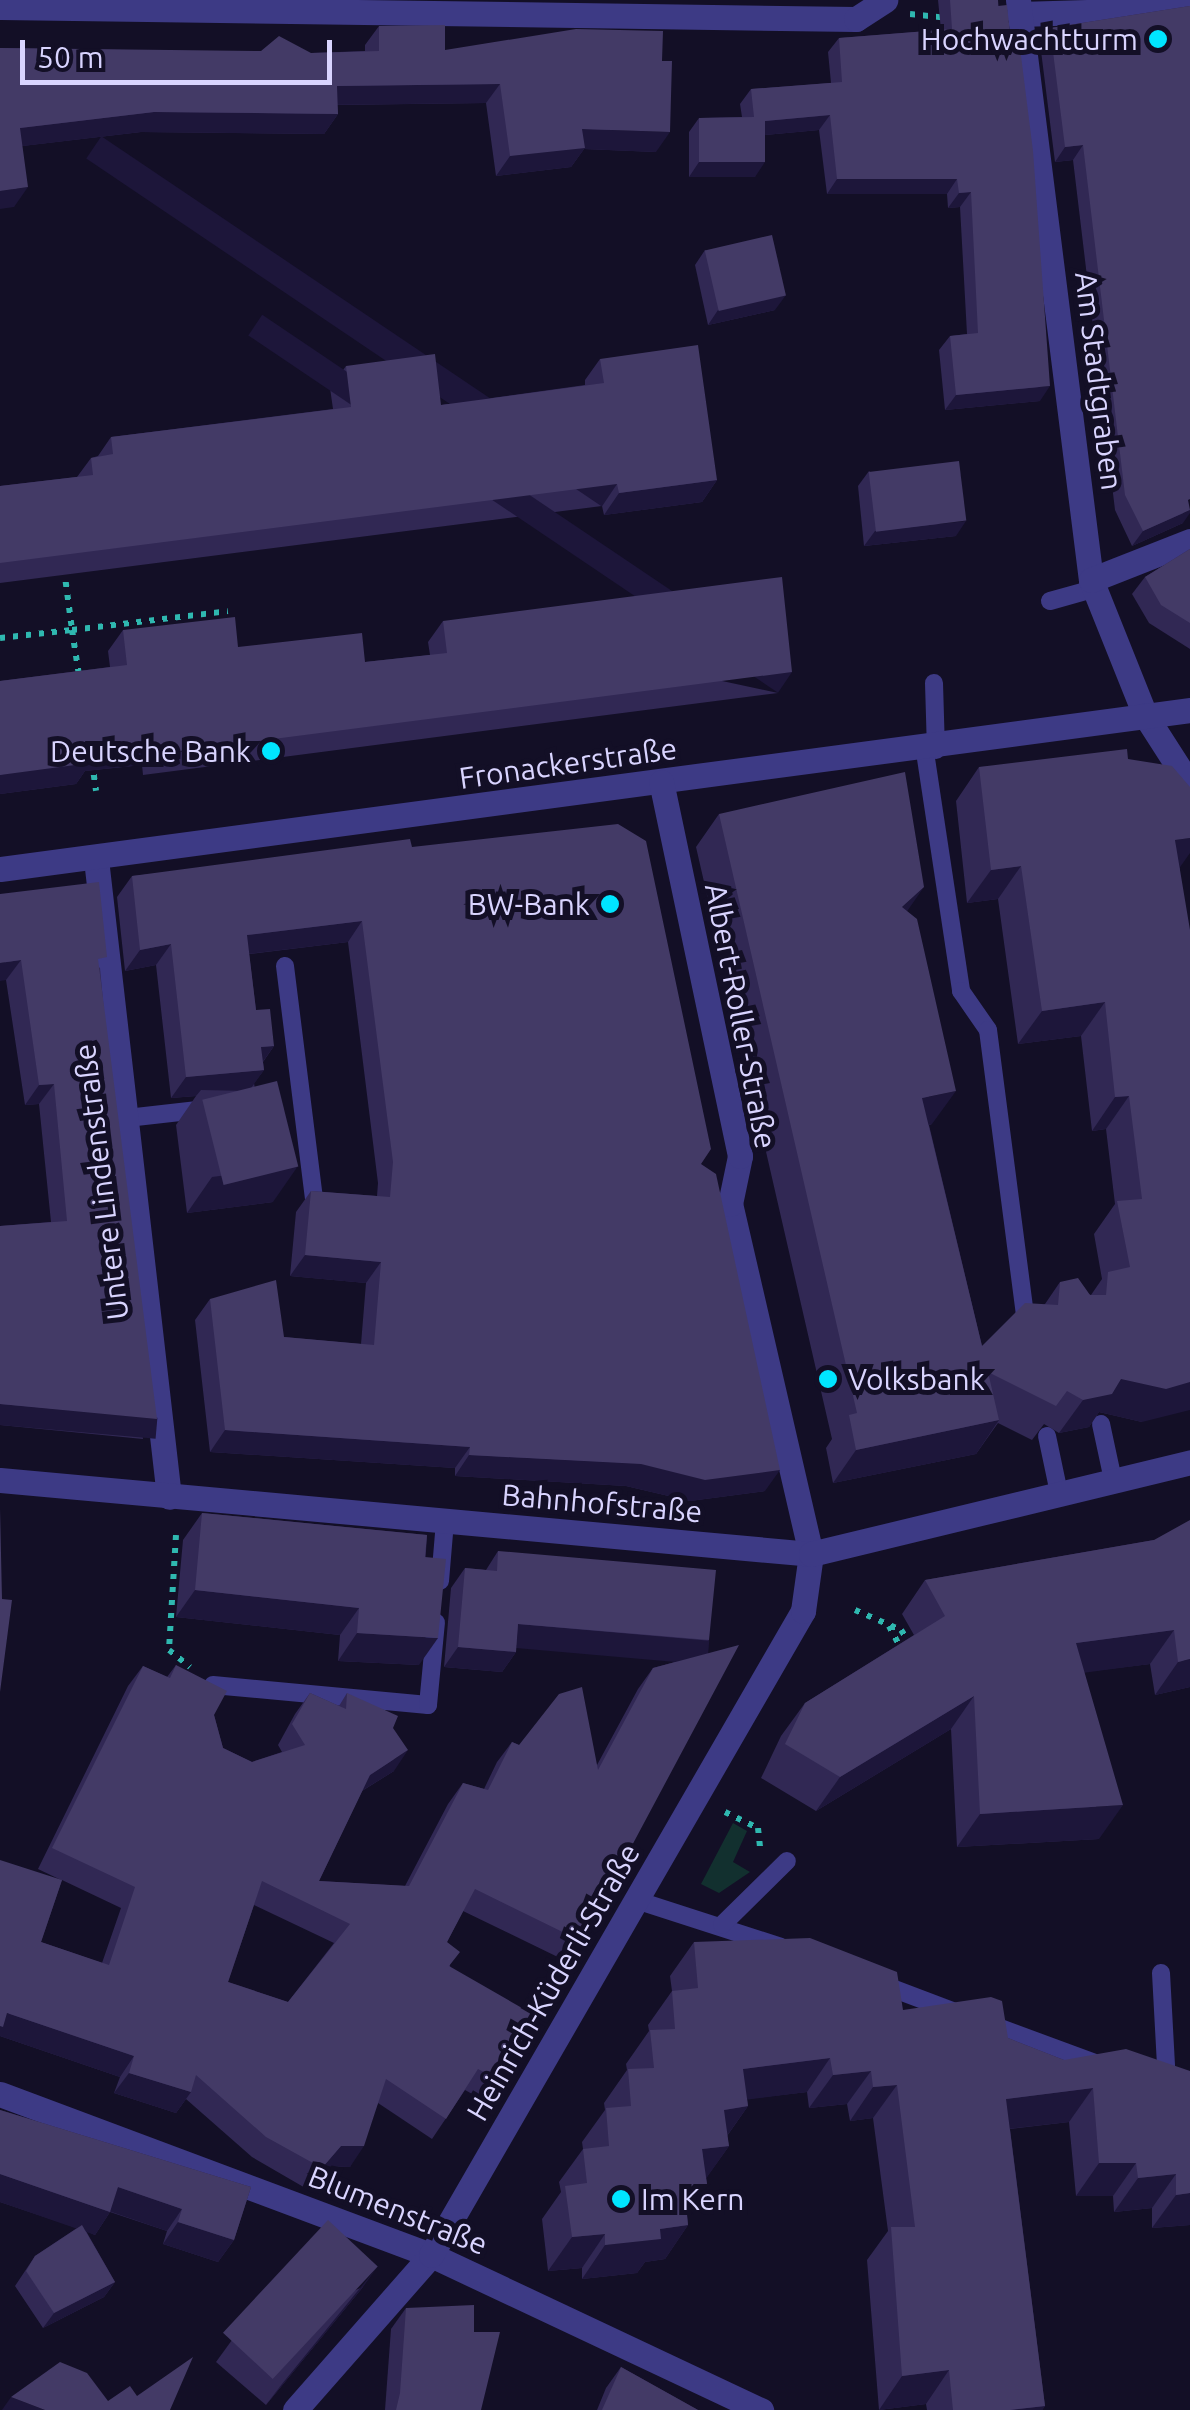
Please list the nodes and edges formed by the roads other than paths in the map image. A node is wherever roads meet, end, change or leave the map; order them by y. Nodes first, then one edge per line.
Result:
1 (884, 0) edge
2 (0, 7) edge
3 (1019, 7) edge
4 (1190, 10) edge
5 (1190, 541) edge
6 (1092, 584) junction
7 (1050, 601) dead end
8 (934, 683) dead end
9 (1190, 710) edge
10 (1145, 715) junction
11 (931, 751) junction
12 (661, 782) junction
13 (1190, 785) edge
14 (96, 859) junction
15 (0, 870) edge
16 (285, 966) dead end
17 (302, 1098) junction
18 (282, 1100) edge
19 (224, 1107) edge
20 (127, 1118) junction
21 (314, 1200) edge
22 (1026, 1329) edge
23 (1101, 1424) edge
24 (1047, 1436) edge
25 (1190, 1462) edge
26 (0, 1480) edge
27 (1112, 1480) junction
28 (1059, 1493) junction
29 (170, 1497) junction
30 (445, 1522) junction
31 (811, 1554) junction
32 (213, 1685) edge
33 (787, 1861) dead end
34 (640, 1901) junction
35 (722, 1925) junction
36 (804, 1956) edge
37 (1161, 1973) dead end
38 (856, 1975) edge
39 (1114, 2070) edge
40 (0, 2094) edge
41 (1190, 2096) edge
42 (431, 2255) junction
43 (295, 2410) edge
44 (761, 2410) edge

1 - 2 street
3 - 4 street
3 - 6 street, Am Stadtgraben
5 - 6 street
6 - 7 lane
6 - 10 street, Am Stadtgraben
8 - 11 lane
9 - 10 street
10 - 11 street, Fronackerstraße
10 - 13 street, Am Stadtgraben
11 - 12 street, Fronackerstraße
11 - 22 lane
12 - 14 street, Fronackerstraße
12 - 31 street, Albert-Roller-Straße
14 - 15 street, Fronackerstraße
14 - 20 street, Untere Lindenstraße
16 - 17 lane
17 - 18 lane
17 - 21 lane
19 - 20 lane
20 - 29 street, Untere Lindenstraße
23 - 27 lane
24 - 28 lane
25 - 27 street, Bahnhofstraße
26 - 29 street, Bahnhofstraße
27 - 28 street, Bahnhofstraße
28 - 31 street, Bahnhofstraße
29 - 30 street, Bahnhofstraße
30 - 31 street, Bahnhofstraße
30 - 32 lane
31 - 34 street, Heinrich-Küderli-Straße
33 - 35 lane
34 - 35 lane
34 - 42 street, Heinrich-Küderli-Straße
35 - 36 lane
37 - 41 lane
38 - 39 lane
40 - 42 street, Blumenstraße
42 - 43 street, Heinrich-Küderli-Straße
42 - 44 street, Blumenstraße

